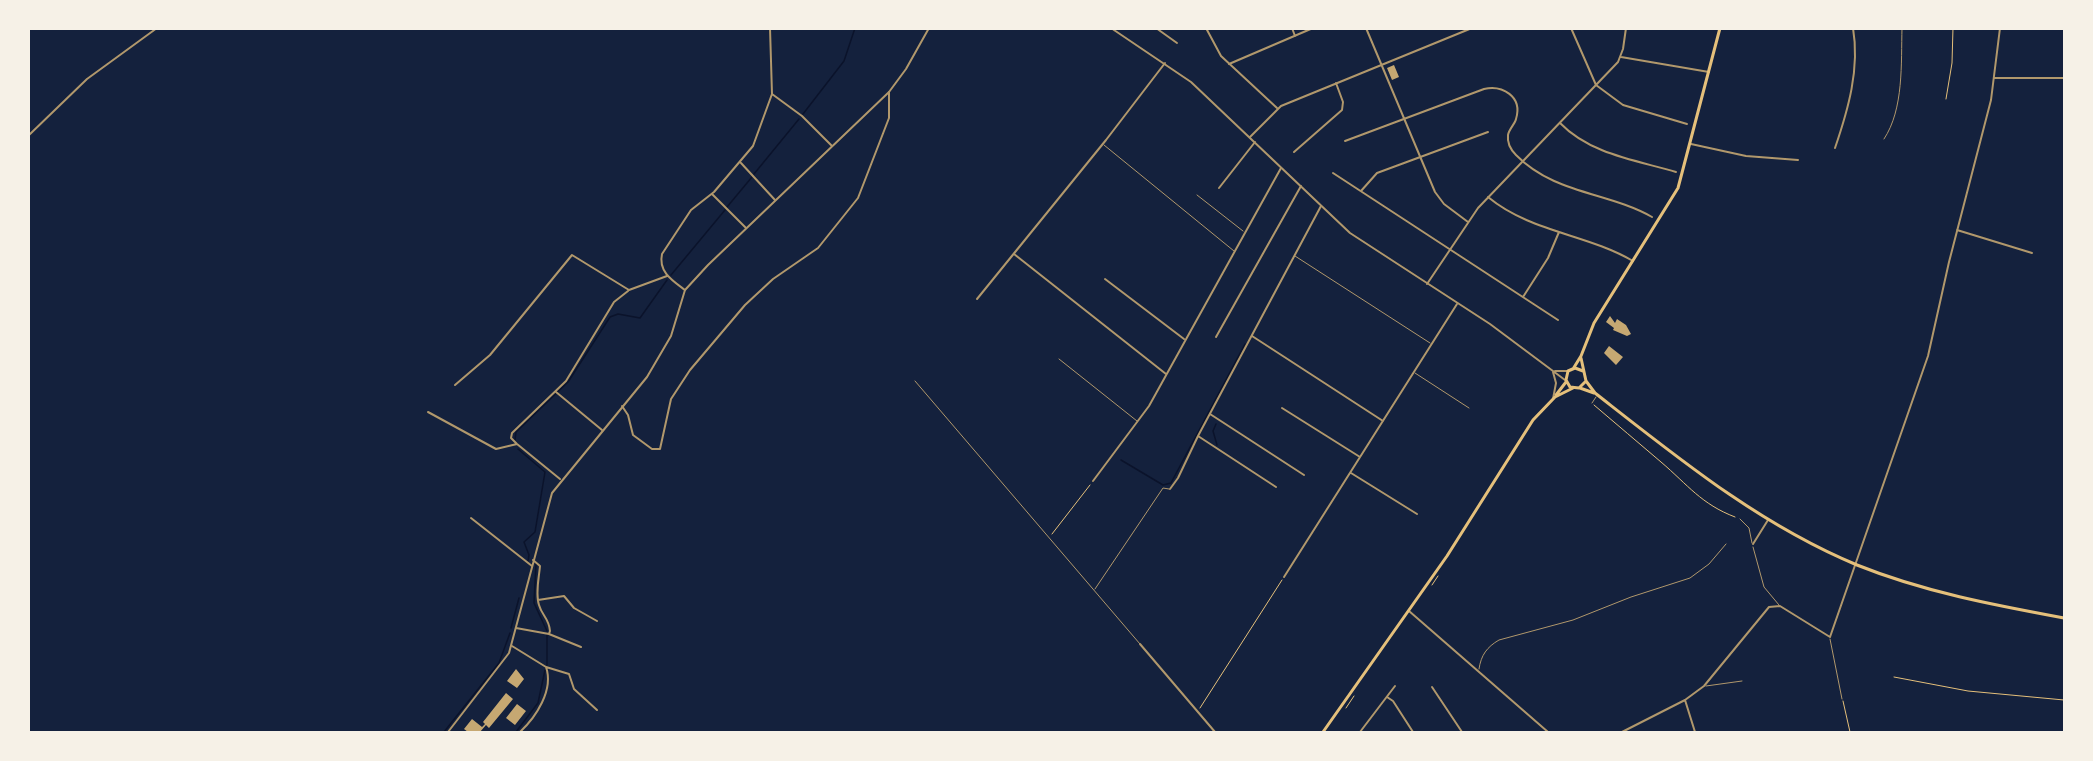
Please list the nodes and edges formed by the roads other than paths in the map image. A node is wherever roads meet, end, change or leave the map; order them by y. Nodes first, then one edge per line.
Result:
1 (157, 28) edge
2 (770, 28) edge
3 (929, 28) edge
4 (1111, 28) edge
5 (1156, 28) edge
6 (1206, 28) edge
7 (1292, 28) edge
8 (1314, 28) edge
9 (1366, 28) edge
10 (1472, 28) edge
11 (1571, 28) edge
12 (1626, 28) edge
13 (1720, 28) edge
14 (1852, 28) edge
15 (1902, 28) edge
16 (2000, 28) edge
17 (1295, 36) junction
18 (1177, 43) dead end
19 (1621, 57) junction
20 (1165, 63) junction
21 (1229, 64) junction
22 (1381, 65) junction
23 (1709, 72) junction
24 (1995, 78) junction
25 (2064, 78) edge
26 (1336, 83) junction
27 (1596, 85) junction
28 (889, 92) junction
29 (772, 94) junction
30 (1277, 109) junction
31 (1404, 120) junction
32 (1560, 123) junction
33 (1687, 124) dead end
34 (1488, 132) dead end
35 (28, 136) edge
36 (1250, 137) junction
37 (1884, 139) dead end
38 (1345, 141) dead end
39 (1255, 142) junction
40 (1102, 144) junction
41 (1691, 144) junction
42 (832, 146) junction
43 (1835, 148) dead end
44 (1294, 152) dead end
45 (1419, 158) junction
46 (1798, 160) dead end
47 (1523, 162) junction
48 (741, 163) junction
49 (1281, 168) junction
50 (1676, 172) dead end
51 (1333, 173) dead end
52 (1300, 186) junction
53 (1219, 188) dead end
54 (1361, 191) junction
55 (712, 194) junction
56 (1197, 195) dead end
57 (1488, 197) junction
58 (775, 200) junction
59 (1321, 205) junction
60 (1652, 217) dead end
61 (1468, 223) junction
62 (747, 229) junction
63 (1957, 230) junction
64 (1245, 232) junction
65 (1559, 232) junction
66 (1450, 250) junction
67 (1234, 251) junction
68 (2032, 253) dead end
69 (1014, 254) junction
70 (1294, 256) junction
71 (1633, 261) junction
72 (667, 276) junction
73 (1105, 279) dead end
74 (1427, 284) junction
75 (629, 290) junction
76 (686, 290) junction
77 (1523, 298) junction
78 (977, 299) dead end
79 (1457, 304) junction
80 (1558, 320) dead end
81 (1252, 336) junction
82 (1216, 337) dead end
83 (1184, 340) junction
84 (1432, 344) junction
85 (1581, 356) junction
86 (1059, 359) dead end
87 (1573, 369) junction
88 (1552, 370) junction
89 (1568, 371) junction
90 (1583, 371) junction
91 (1414, 372) junction
92 (1166, 374) junction
93 (915, 381) dead end
94 (1566, 381) junction
95 (1586, 381) junction
96 (455, 385) dead end
97 (1572, 388) junction
98 (1579, 388) junction
99 (556, 392) junction
100 (1596, 394) junction
101 (1554, 398) junction
102 (1592, 403) road end
103 (622, 406) junction
104 (1282, 408) dead end
105 (1469, 408) dead end
106 (428, 412) dead end
107 (1209, 414) junction
108 (1137, 421) junction
109 (1383, 421) junction
110 (602, 430) junction
111 (1198, 436) junction
112 (517, 444) junction
113 (1360, 458) junction
114 (1350, 473) junction
115 (1304, 475) dead end
116 (560, 479) junction
117 (1093, 481) road end
118 (1276, 487) dead end
119 (1170, 489) joint
120 (1417, 514) dead end
121 (471, 518) dead end
122 (1740, 519) road end
123 (1768, 520) junction
124 (1726, 544) dead end
125 (1753, 544) junction
126 (533, 560) junction
127 (1856, 565) junction
128 (532, 566) junction
129 (1284, 577) road end
130 (1094, 591) junction
131 (538, 600) junction
132 (1780, 606) junction
133 (1409, 611) junction
134 (2064, 618) edge
135 (597, 621) dead end
136 (516, 628) junction
137 (549, 634) junction
138 (1830, 637) junction
139 (1140, 644) joint
140 (511, 646) junction
141 (581, 647) dead end
142 (546, 667) junction
143 (1479, 673) junction
144 (1742, 681) dead end
145 (1395, 686) dead end
146 (1704, 686) junction
147 (1431, 687) dead end
148 (1387, 697) junction
149 (1842, 699) road end
150 (1686, 700) junction
151 (597, 710) dead end
152 (448, 732) edge
153 (520, 732) edge
154 (1215, 732) edge
155 (1323, 732) edge
156 (1360, 732) edge
157 (1413, 732) edge
158 (1462, 732) edge
159 (1548, 732) edge
160 (1622, 732) edge
161 (1695, 732) edge

1 - 35 street
2 - 29 street
3 - 28 street
4 - 20 street
5 - 18 street
6 - 21 street
7 - 17 street
8 - 17 street
9 - 22 street
10 - 22 street
11 - 27 street
12 - 19 street
13 - 23 main road
14 - 43 street
15 - 37 lane
16 - 24 street
17 - 21 street
19 - 23 street
19 - 27 street
20 - 36 street
20 - 40 street
21 - 30 street
22 - 26 street
22 - 31 street
23 - 41 main road
24 - 25 street
24 - 63 street
26 - 30 street
26 - 44 street
27 - 32 street
27 - 33 street
28 - 42 street
28 - 103 street
29 - 42 street
29 - 48 street
30 - 36 street
31 - 38 street
31 - 45 street
31 - 47 street
32 - 47 street
32 - 50 street
34 - 45 street
36 - 39 street
39 - 49 street
39 - 53 street
40 - 67 lane
40 - 69 street
41 - 46 street
41 - 71 main road
42 - 58 street
45 - 54 street
45 - 61 street
47 - 57 street
47 - 60 street
48 - 55 street
48 - 58 street
49 - 52 street
49 - 64 street
51 - 54 street
52 - 59 street
52 - 82 street
54 - 66 street
55 - 62 street
55 - 72 street
56 - 64 lane
57 - 61 street
57 - 65 street
58 - 62 street
59 - 70 street
59 - 74 street
61 - 66 street
62 - 76 street
63 - 68 street
63 - 127 street
64 - 67 street
65 - 71 street
65 - 77 street
66 - 74 street
66 - 77 street
67 - 83 street
69 - 78 street
69 - 92 street
70 - 81 street
70 - 84 lane
71 - 85 main road
72 - 75 street
72 - 76 street
73 - 83 street
74 - 79 street
75 - 96 street
75 - 99 street
76 - 103 street
77 - 80 street
79 - 84 street
79 - 88 street
81 - 107 street
81 - 109 street
83 - 92 street
84 - 91 street
85 - 87 main road
85 - 90 main road
86 - 108 lane
87 - 89 main road
87 - 90 main road
88 - 89 street
88 - 94 street
88 - 101 street
89 - 94 main road
90 - 95 main road
91 - 105 lane
91 - 109 street
92 - 108 street
93 - 130 lane
94 - 97 main road
94 - 101 main road
95 - 98 main road
95 - 100 main road
97 - 98 main road
97 - 101 main road
98 - 100 main road
99 - 110 street
99 - 112 street
100 - 102 lane
100 - 123 main road
101 - 133 main road
103 - 110 street
104 - 113 street
106 - 112 street
107 - 111 street
107 - 115 street
108 - 117 street
109 - 113 street
110 - 116 street
111 - 118 street
111 - 119 street
112 - 116 street
113 - 114 street
114 - 120 street
114 - 129 street
116 - 126 street
119 - 130 lane
121 - 128 street
122 - 125 lane
123 - 125 street
123 - 127 main road
124 - 143 lane
125 - 132 lane
126 - 128 street
126 - 131 street
127 - 134 main road
127 - 138 street
128 - 136 street
130 - 139 lane
131 - 135 street
131 - 137 street
132 - 138 street
132 - 146 street
133 - 143 street
133 - 155 main road
136 - 137 street
136 - 140 street
137 - 141 street
138 - 149 lane
139 - 154 street
140 - 142 street
140 - 152 street
142 - 151 street
142 - 153 street
143 - 159 street
144 - 146 lane
145 - 148 street
146 - 150 street
147 - 158 street
148 - 156 street
148 - 157 street
150 - 160 street
150 - 161 street

